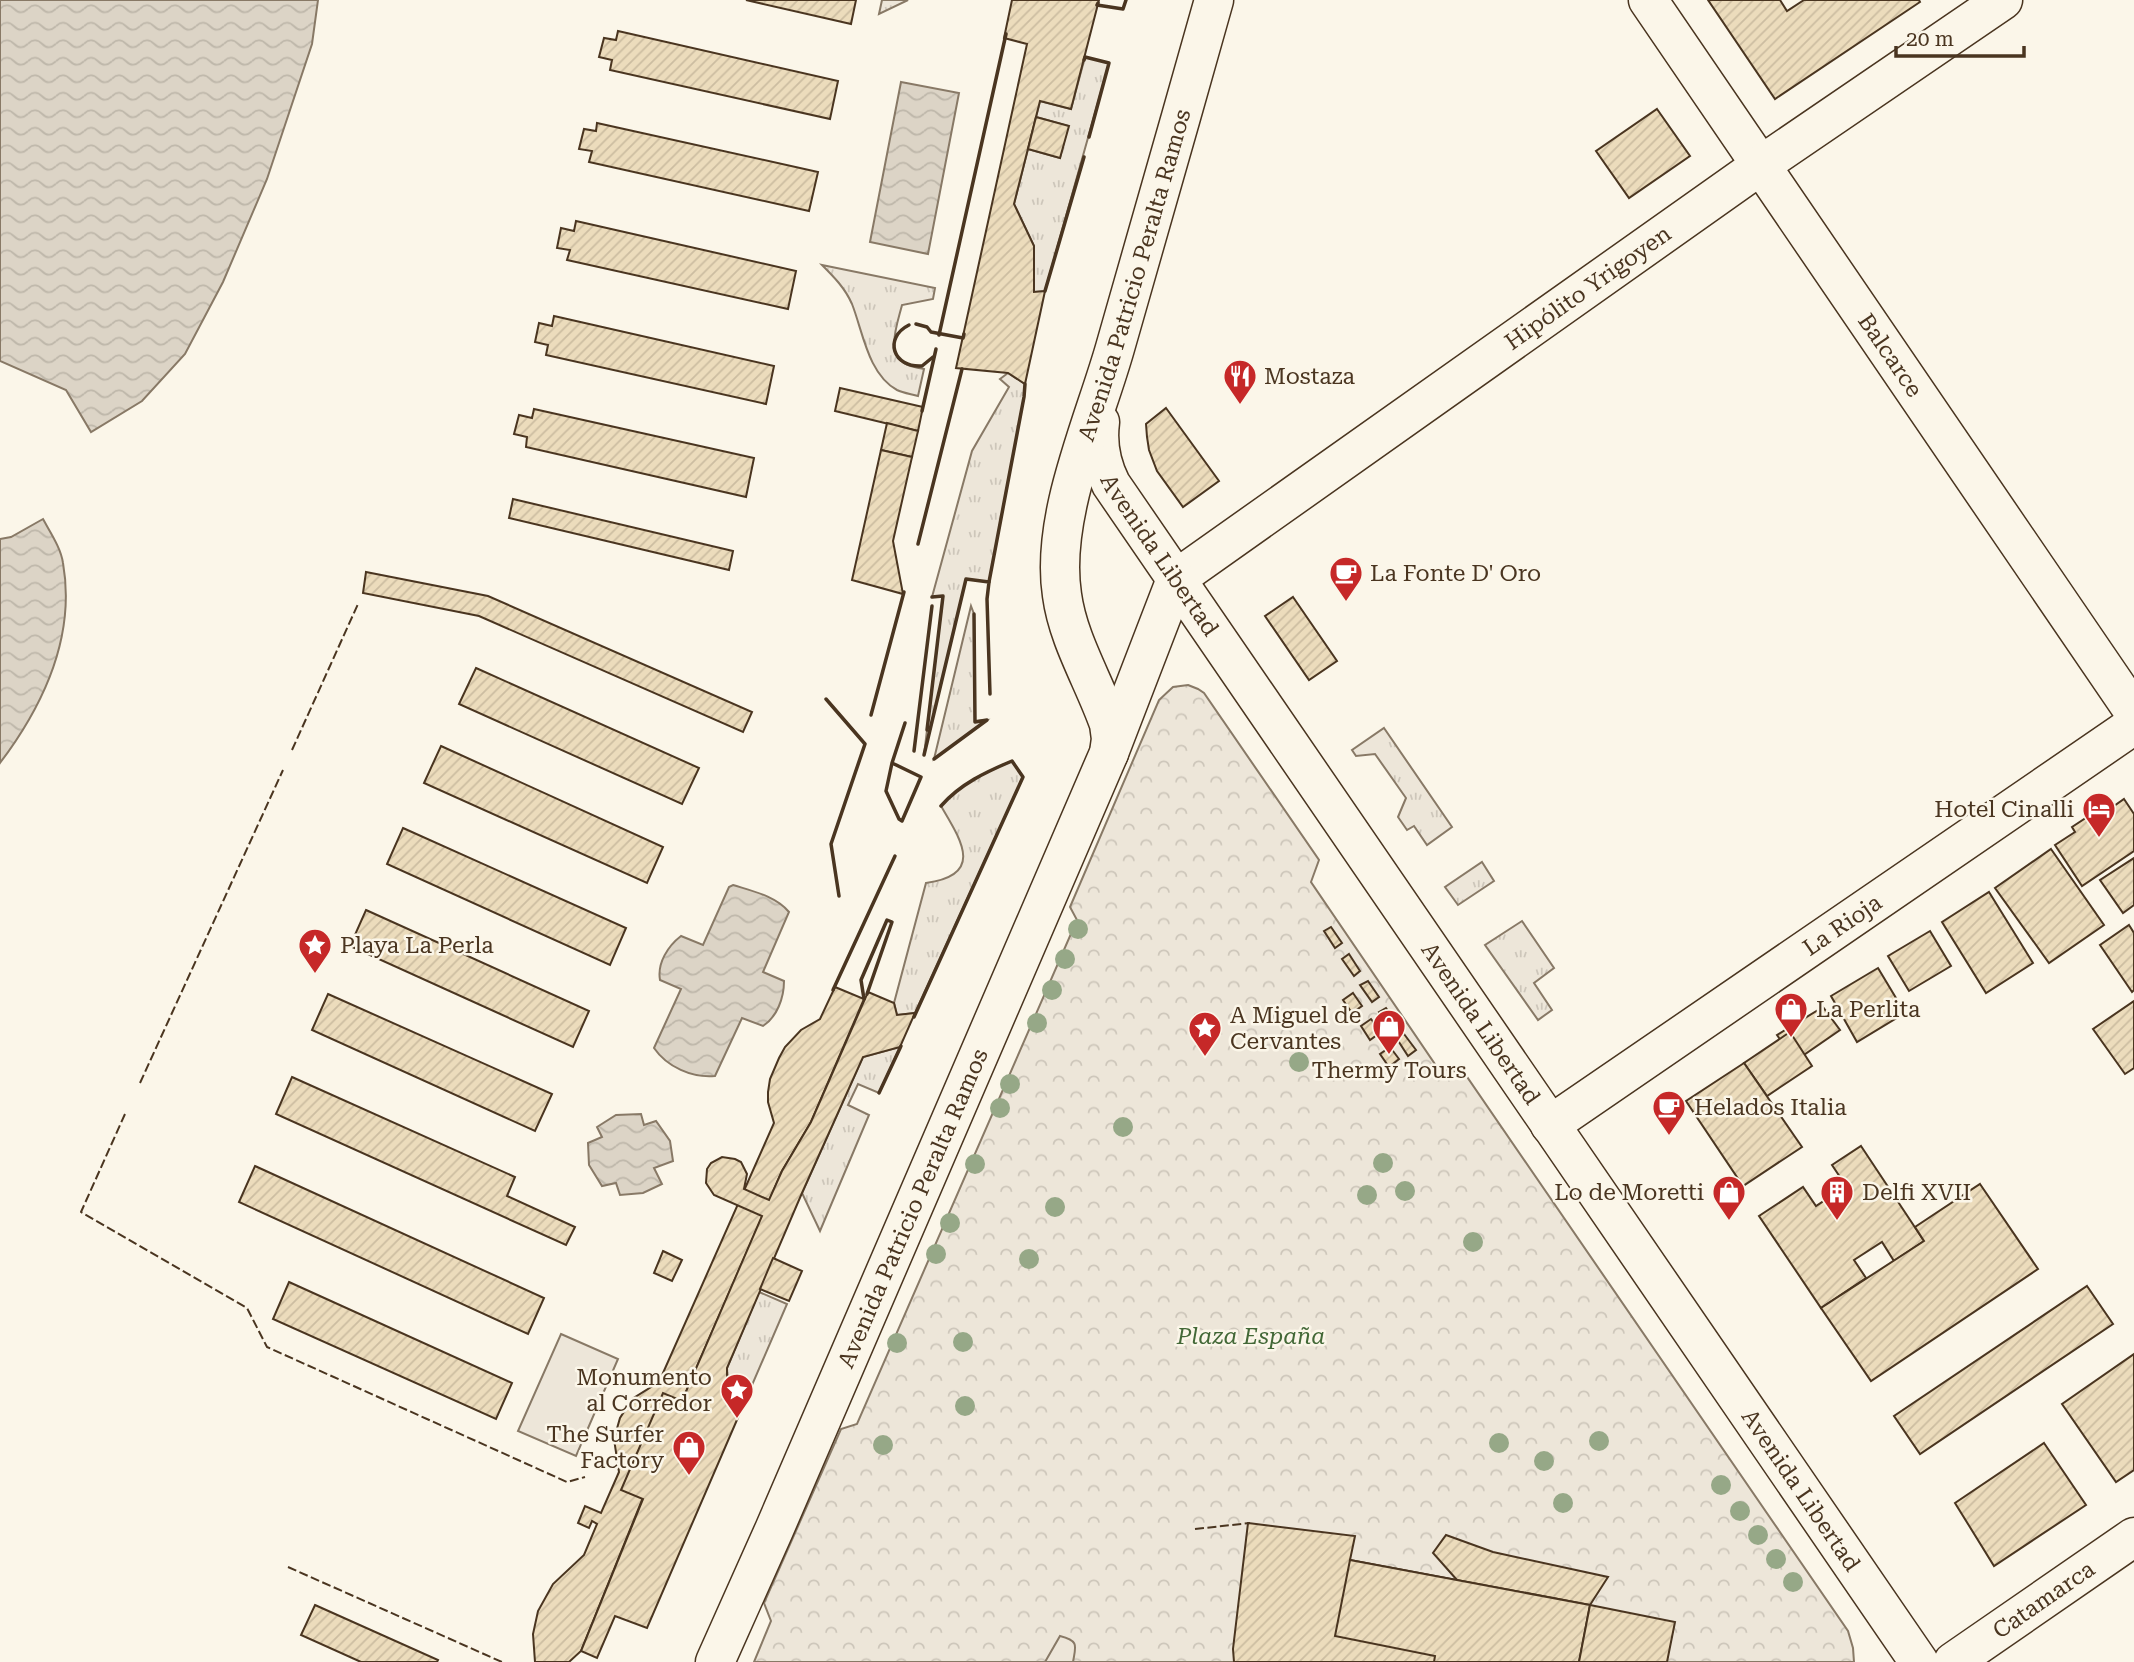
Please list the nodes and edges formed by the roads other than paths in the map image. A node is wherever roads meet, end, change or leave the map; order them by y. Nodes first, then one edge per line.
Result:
1 (1214, 0) edge
2 (1648, 0) edge
3 (2003, 0) edge
4 (1761, 165) junction
5 (1111, 365) junction
6 (1176, 579) junction
7 (2134, 712) edge
8 (2134, 725) edge
9 (1109, 753) junction
10 (1550, 1125) junction
11 (2134, 1537) edge
12 (715, 1662) edge
13 (1919, 1662) edge
14 (1953, 1662) edge

1 - 5 main road, Avenida Patricio Peralta Ramos
2 - 4 main road, Balcarce
3 - 4 main road, Hipólito Yrigoyen
4 - 6 main road, Hipólito Yrigoyen
4 - 7 main road, Balcarce
5 - 6 main road, Avenida Libertad
5 - 9 main road, Avenida Patricio Peralta Ramos
6 - 9 main road, Avenida Patricio Peralta Ramos
6 - 10 main road, Avenida Libertad
8 - 10 main road, La Rioja
9 - 12 main road, Avenida Patricio Peralta Ramos
10 - 13 main road, Avenida Libertad
11 - 14 main road, Catamarca

